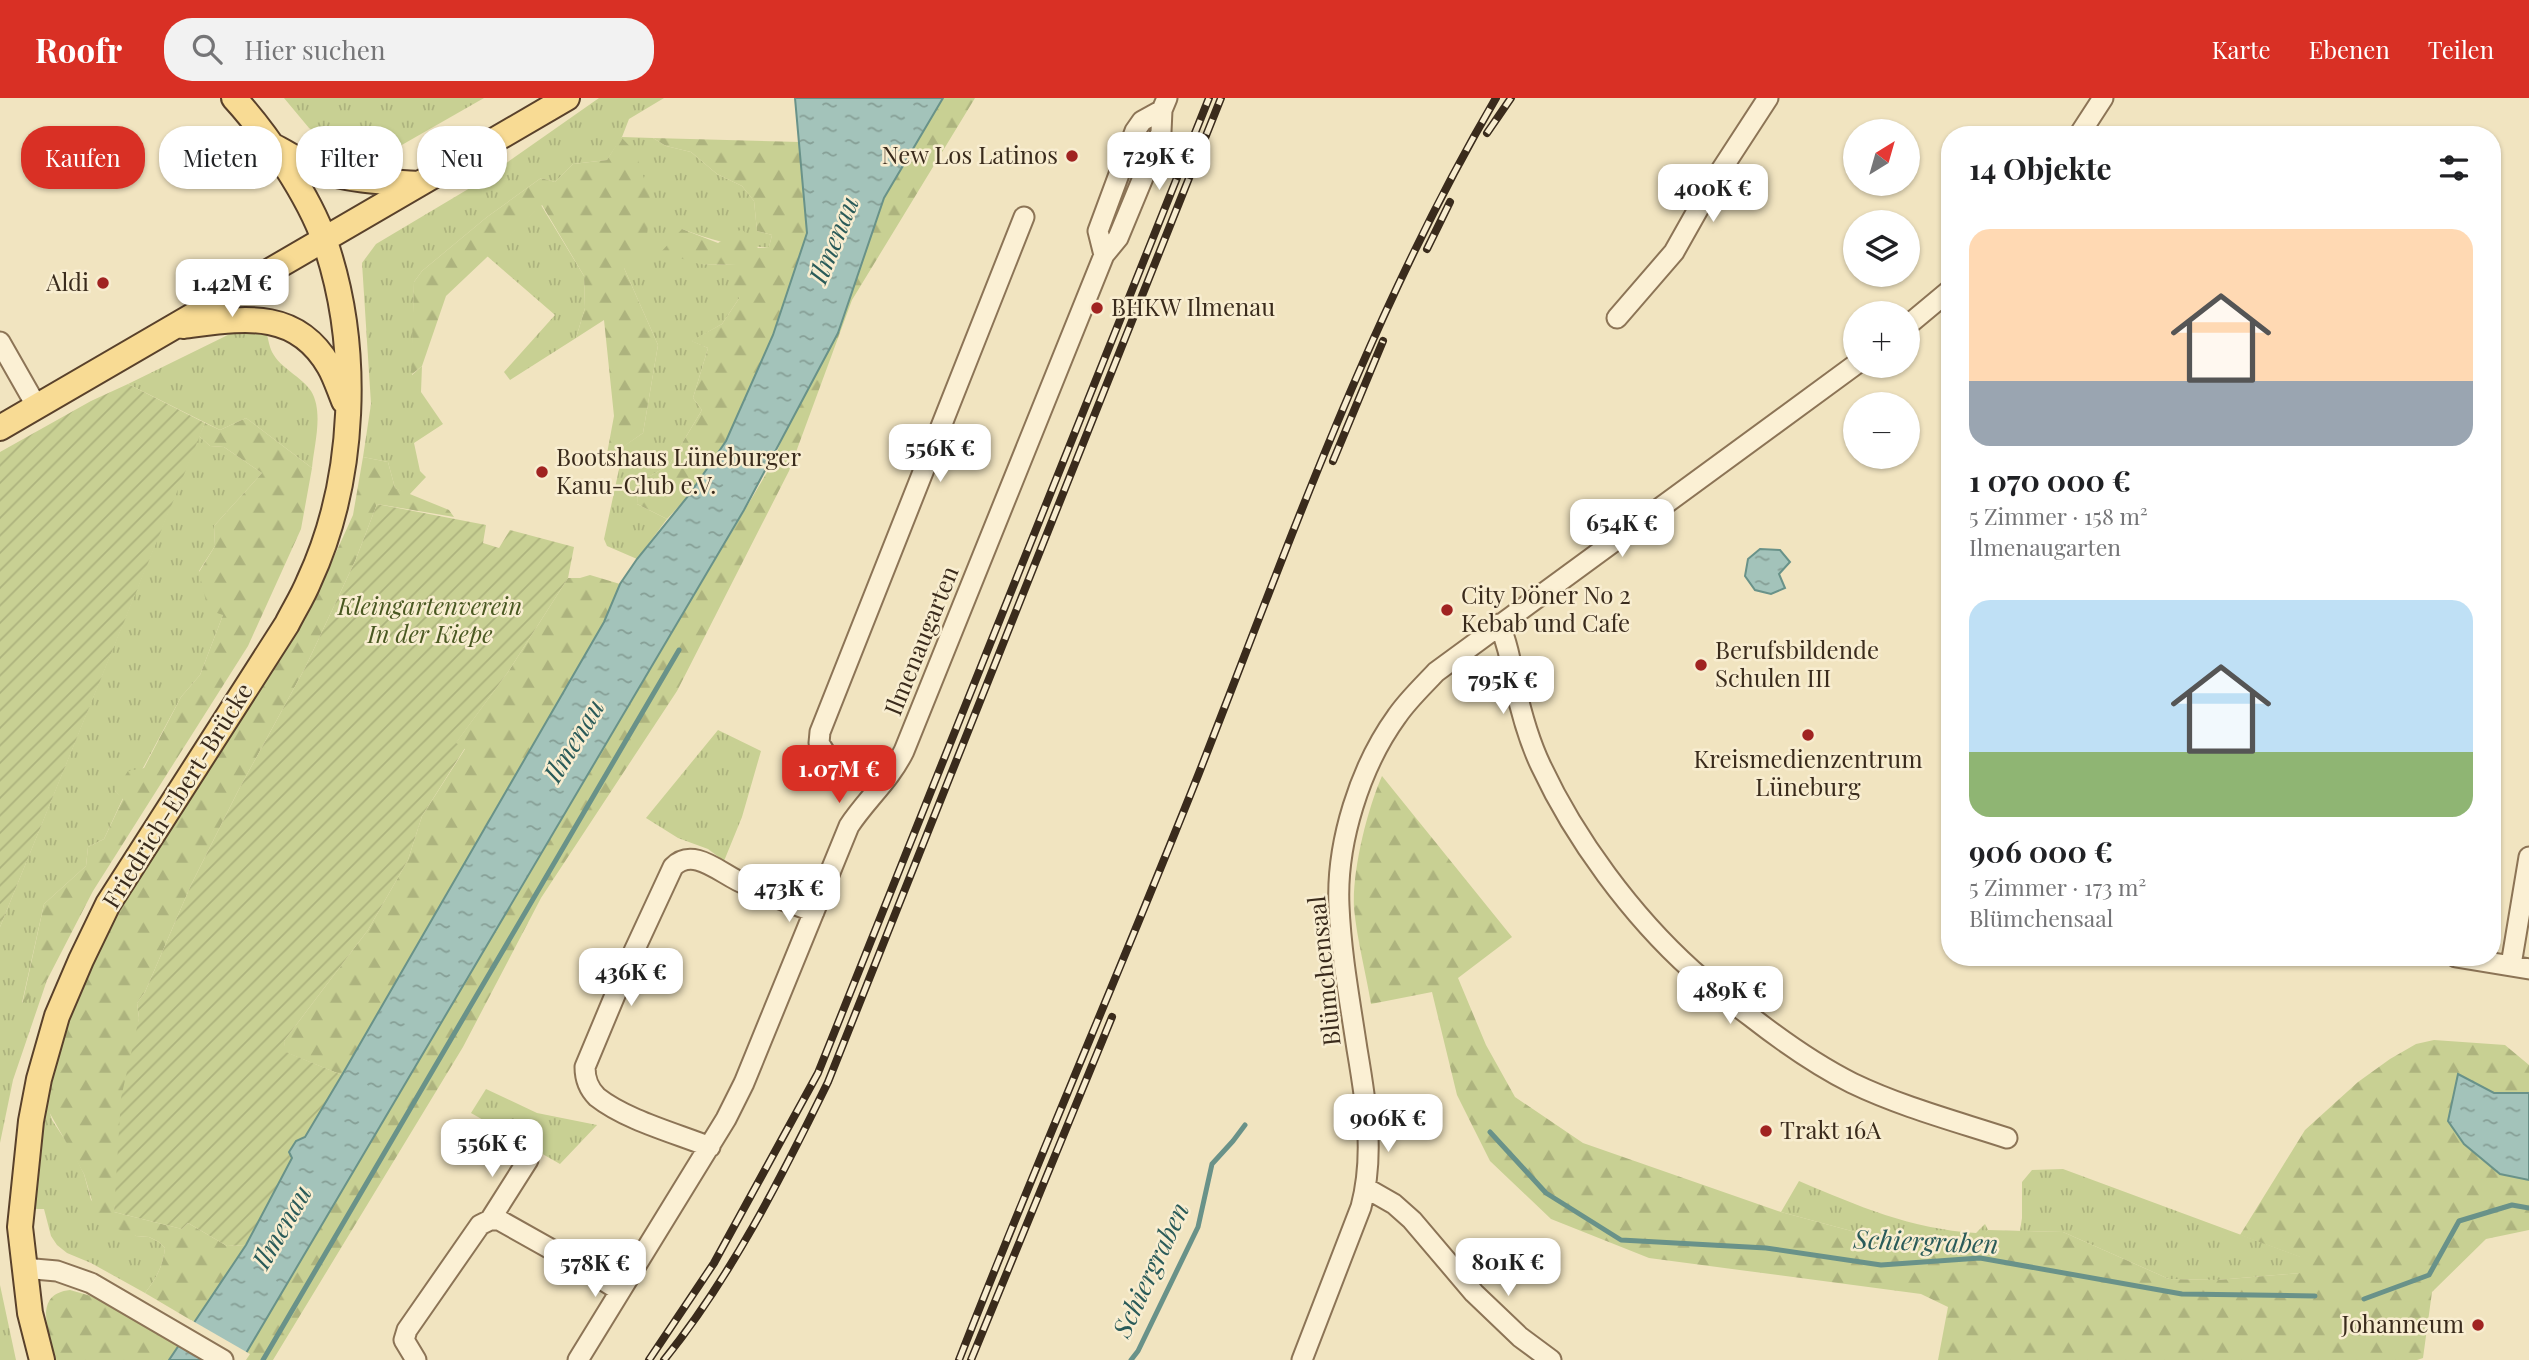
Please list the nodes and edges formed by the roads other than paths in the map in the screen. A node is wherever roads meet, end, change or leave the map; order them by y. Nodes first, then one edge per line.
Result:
1 (234, 98) edge
2 (567, 98) edge
3 (1768, 98) edge
4 (2103, 98) edge
5 (1164, 104) edge
6 (257, 126) edge
7 (2085, 126) edge
8 (507, 133) edge
9 (282, 151) edge
10 (282, 162) edge
11 (417, 184) edge
12 (417, 185) edge
13 (1024, 216) dead end
14 (324, 239) junction
15 (1941, 298) edge
16 (1920, 315) edge
17 (1617, 318) dead end
18 (172, 328) junction
19 (0, 342) edge
20 (1843, 374) edge
21 (37, 407) junction
22 (348, 411) junction
23 (0, 428) edge
24 (1499, 624) junction
25 (826, 754) dead end
26 (2529, 856) edge
27 (745, 884) tunnel mouth
28 (780, 899) tunnel mouth
29 (814, 912) junction
30 (2501, 964) edge
31 (2520, 967) edge
32 (2007, 1138) dead end
33 (710, 1147) junction
34 (528, 1160) dead end
35 (1366, 1188) junction
36 (490, 1220) junction
37 (556, 1252) tunnel mouth
38 (23, 1268) junction
39 (590, 1272) tunnel mouth
40 (620, 1291) junction
41 (43, 1360) edge
42 (223, 1360) edge
43 (416, 1360) edge
44 (578, 1360) edge
45 (1302, 1360) edge
46 (1551, 1360) edge

1 - 6 main road
2 - 8 main road
3 - 17 street
4 - 7 street
5 - 29 street, Ilmenaugarten
9 - 11 main road
10 - 14 main road, Friedrich-Ebert-Brücke
12 - 14 main road
13 - 25 street
14 - 18 main road
14 - 22 main road, Friedrich-Ebert-Brücke
15 - 16 street
18 - 21 main road
18 - 22 main road
19 - 21 street
20 - 24 street, Blümchensaal
21 - 23 main road
22 - 38 main road, Friedrich-Ebert-Brücke
24 - 32 street
24 - 35 street, Blümchensaal
26 - 31 street
27 - 33 street
28 - 29 street
29 - 33 street, Ilmenaugarten
30 - 31 street
33 - 40 street, Ilmenaugarten
34 - 36 street
35 - 45 street, Blümchensaal
35 - 46 street
36 - 37 street
36 - 43 street
38 - 41 main road, Friedrich-Ebert-Brücke
38 - 42 street
39 - 40 street
40 - 44 street, Ilmenaugarten

